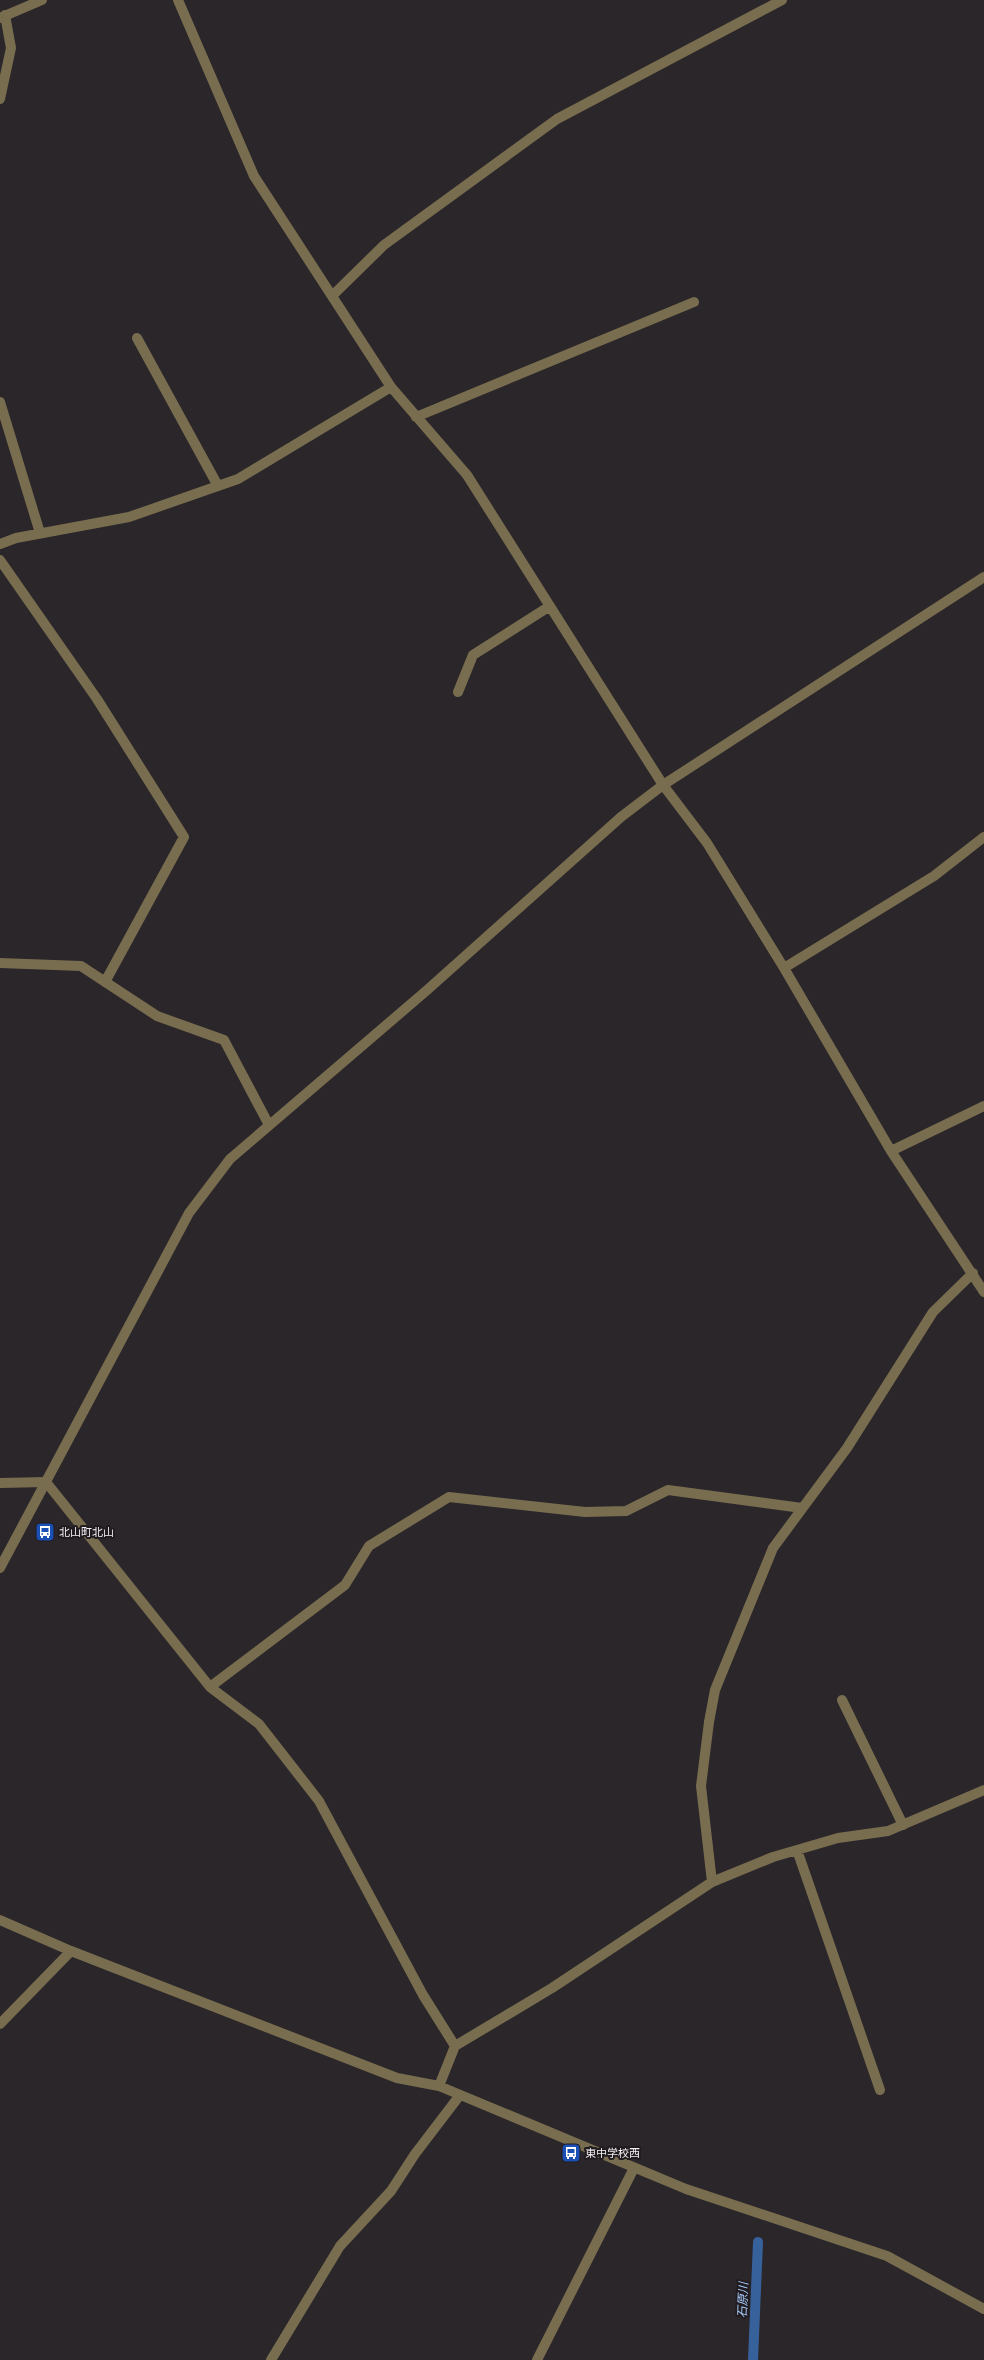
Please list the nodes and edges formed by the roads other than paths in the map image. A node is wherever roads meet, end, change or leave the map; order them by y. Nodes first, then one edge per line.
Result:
1 (42, 0) edge
2 (178, 0) edge
3 (782, 0) edge
4 (3, 17) edge
5 (0, 99) edge
6 (332, 296) junction
7 (694, 302) dead end
8 (137, 338) dead end
9 (391, 387) junction
10 (0, 402) edge
11 (416, 417) junction
12 (218, 486) junction
13 (40, 533) junction
14 (0, 544) edge
15 (0, 560) edge
16 (984, 577) edge
17 (550, 606) junction
18 (458, 692) dead end
19 (663, 785) junction
20 (984, 837) edge
21 (0, 963) edge
22 (784, 968) junction
23 (105, 982) junction
24 (984, 1106) edge
25 (269, 1125) junction
26 (891, 1151) junction
27 (973, 1273) junction
28 (984, 1292) edge
29 (46, 1482) junction
30 (0, 1483) edge
31 (802, 1508) junction
32 (0, 1568) edge
33 (210, 1687) junction
34 (842, 1700) dead end
35 (984, 1790) edge
36 (903, 1825) junction
37 (797, 1850) junction
38 (712, 1882) junction
39 (0, 1920) edge
40 (71, 1951) junction
41 (0, 2024) edge
42 (455, 2046) junction
43 (439, 2086) junction
44 (880, 2090) dead end
45 (460, 2095) junction
46 (634, 2168) junction
47 (984, 2309) edge
48 (272, 2360) edge
49 (537, 2360) edge

1 - 4 street
2 - 6 street
3 - 6 street
4 - 5 street
6 - 9 street
7 - 11 street
8 - 12 street
9 - 11 street
9 - 12 street
10 - 13 street
11 - 17 street
12 - 13 street
13 - 14 street
15 - 23 street
16 - 19 street
17 - 18 street
17 - 19 street
19 - 22 street
19 - 25 street
20 - 22 street
21 - 23 street
22 - 26 street
23 - 25 street
24 - 26 street
25 - 29 street
26 - 27 street
27 - 28 street
27 - 31 street
29 - 30 street
29 - 32 street
29 - 33 street
31 - 33 street
31 - 38 street
33 - 42 street
34 - 36 street
35 - 36 street
36 - 37 street
37 - 38 street
37 - 44 street
38 - 42 street
39 - 40 street
40 - 41 street
40 - 43 street
42 - 43 street
43 - 45 street
45 - 46 street
45 - 48 street
46 - 47 street
46 - 49 street

